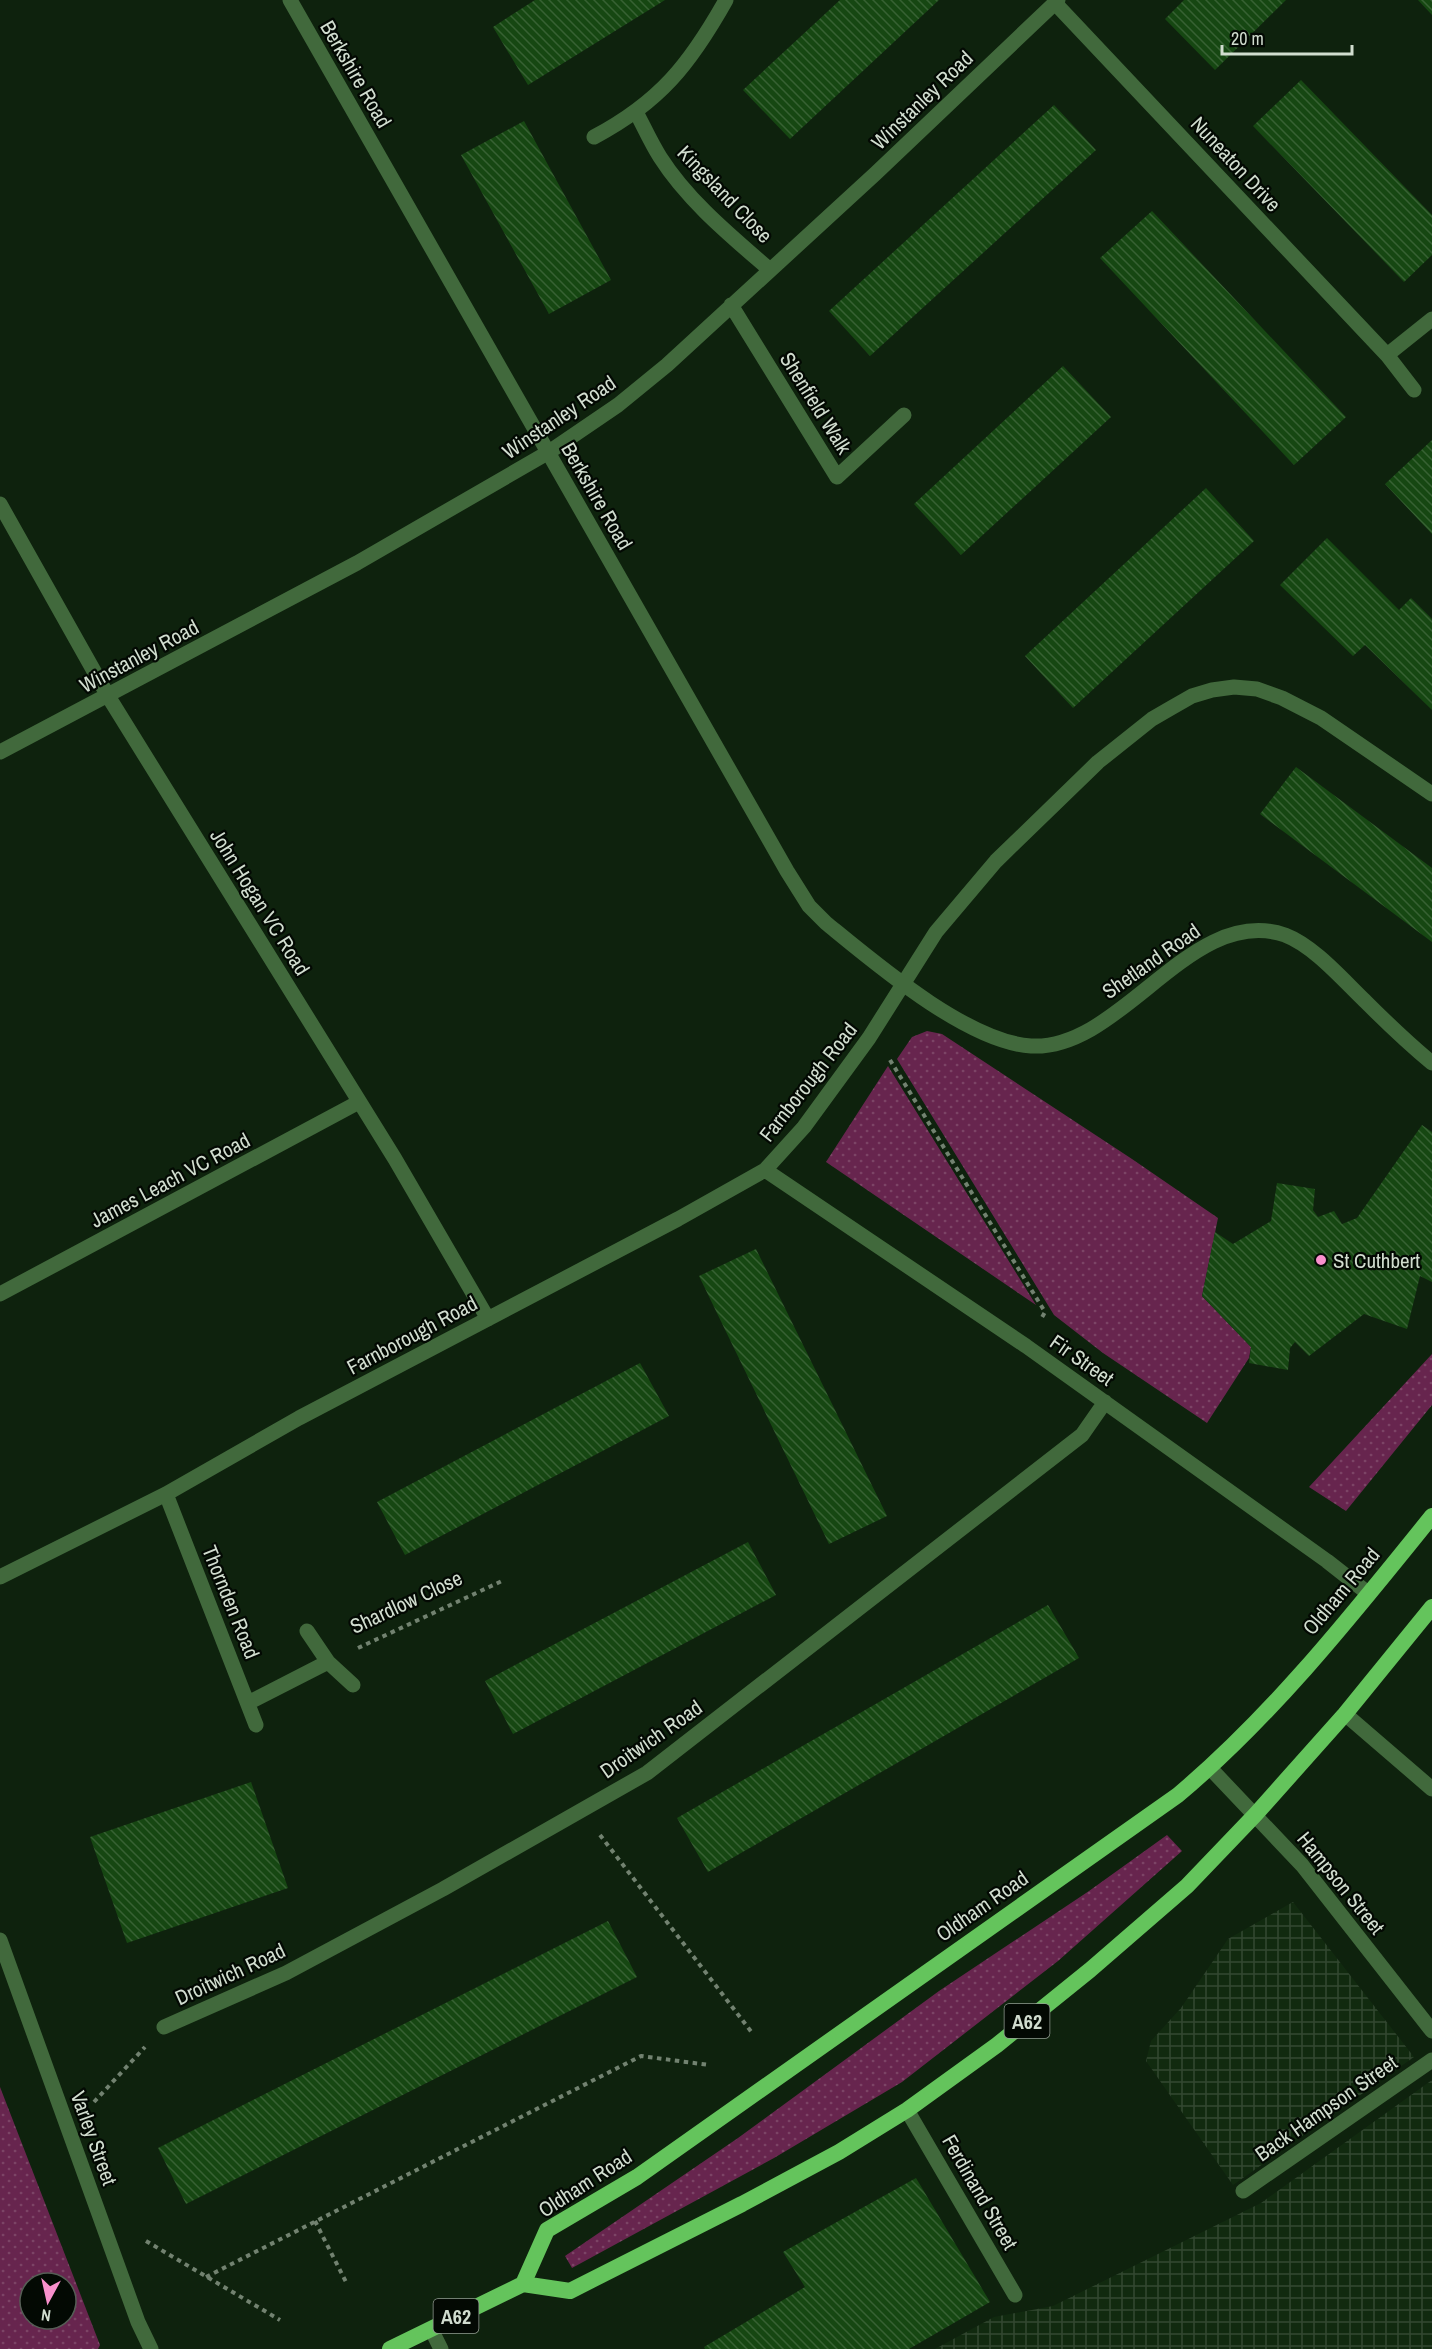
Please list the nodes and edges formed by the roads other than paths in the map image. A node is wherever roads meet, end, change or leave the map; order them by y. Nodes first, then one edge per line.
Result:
1 (290, 0) edge
2 (726, 0) edge
3 (1057, 1) edge
4 (636, 112) junction
5 (594, 137) dead end
6 (770, 270) junction
7 (731, 305) junction
8 (1432, 319) edge
9 (1387, 355) junction
10 (1414, 390) dead end
11 (904, 415) dead end
12 (549, 453) junction
13 (0, 504) edge
14 (108, 696) junction
15 (0, 752) edge
16 (1432, 794) edge
17 (903, 983) junction
18 (1432, 1063) edge
19 (359, 1102) junction
20 (765, 1170) junction
21 (0, 1294) edge
22 (488, 1319) junction
23 (1106, 1402) junction
24 (166, 1494) junction
25 (1432, 1516) edge
26 (0, 1577) edge
27 (1369, 1594) junction
28 (1432, 1607) edge
29 (307, 1631) dead end
30 (328, 1662) junction
31 (353, 1685) dead end
32 (248, 1702) junction
33 (1345, 1714) junction
34 (256, 1725) dead end
35 (1210, 1768) junction
36 (1432, 1789) edge
37 (1255, 1815) junction
38 (0, 1940) edge
39 (164, 2027) road end
40 (1432, 2031) edge
41 (1432, 2060) edge
42 (907, 2110) junction
43 (1244, 2191) dead end
44 (523, 2283) junction
45 (1015, 2295) dead end
46 (431, 2329) junction
47 (151, 2349) edge
48 (390, 2349) edge
49 (441, 2349) edge

1 - 12 street, Berkshire Road
2 - 4 street
3 - 6 street, Winstanley Road
3 - 9 street, Nuneaton Drive
4 - 5 street
4 - 6 street, Kingsland Close
6 - 7 street, Winstanley Road
7 - 11 street, Shenfield Walk
7 - 12 street, Winstanley Road
8 - 9 street
9 - 10 street, Nuneaton Drive
12 - 14 street, Winstanley Road
12 - 17 street, Berkshire Road
13 - 14 street, John Hogan VC Road
14 - 15 street, Winstanley Road
14 - 19 street, John Hogan VC Road
16 - 17 street, Farnborough Road
17 - 18 street, Shetland Road
17 - 20 street, Farnborough Road
19 - 21 street, James Leach VC Road
19 - 22 street, John Hogan VC Road
20 - 22 street, Farnborough Road
20 - 23 street, Fir Street
22 - 24 street, Farnborough Road
23 - 27 street, Fir Street
23 - 39 street, Droitwich Road
24 - 26 street, Farnborough Road
24 - 32 street, Thornden Road
25 - 27 highway, Oldham Road
27 - 35 highway, Oldham Road
28 - 33 highway, A62
29 - 30 street
30 - 31 street
30 - 32 street
32 - 34 street, Thornden Road
33 - 36 street
33 - 37 highway, A62
35 - 37 street, Hampson Street
35 - 44 highway, Oldham Road
37 - 40 street, Hampson Street
37 - 42 highway, A62
38 - 47 street, Varley Street
41 - 43 street, Back Hampson Street
42 - 44 highway, A62
42 - 45 street, Ferdinand Street
44 - 46 highway, A62
46 - 48 highway, A62
46 - 49 street

